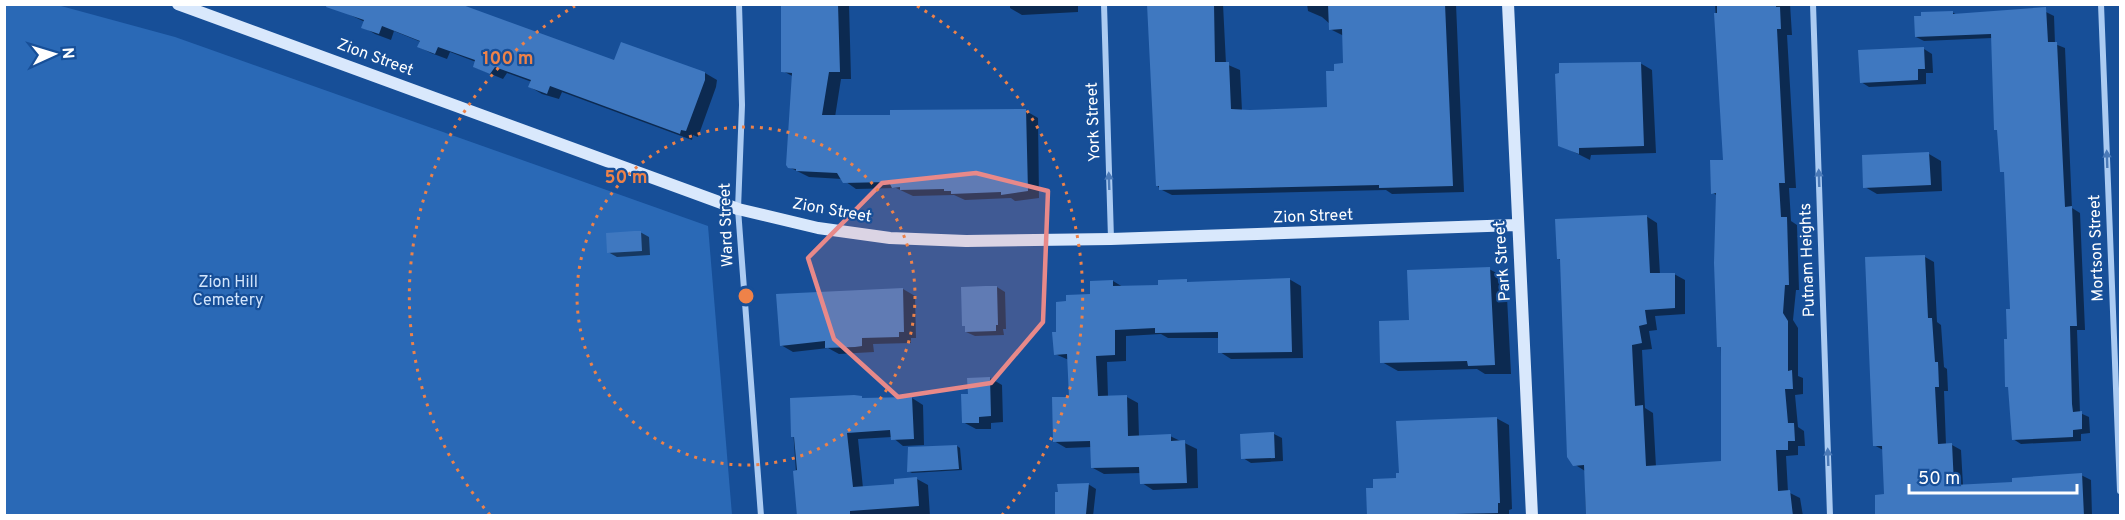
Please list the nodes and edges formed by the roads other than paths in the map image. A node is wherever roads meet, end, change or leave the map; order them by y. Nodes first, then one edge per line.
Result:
1 (178, 4) edge
2 (739, 4) edge
3 (1104, 4) edge
4 (1508, 4) edge
5 (1813, 4) edge
6 (2101, 4) edge
7 (738, 209) junction
8 (1516, 225) junction
9 (1111, 239) junction
10 (2121, 490) edge
11 (761, 516) edge
12 (1532, 516) edge
13 (1830, 516) edge

1 - 7 street, Zion Street
2 - 7 street, Ward Street
9 -> 3 street, York Street
4 - 8 street, Park Street
13 -> 5 street, Putnam Heights
10 -> 6 street, Mortson Street
7 - 9 street, Zion Street
7 - 11 street, Ward Street
8 - 9 street, Zion Street
8 - 12 street, Park Street

